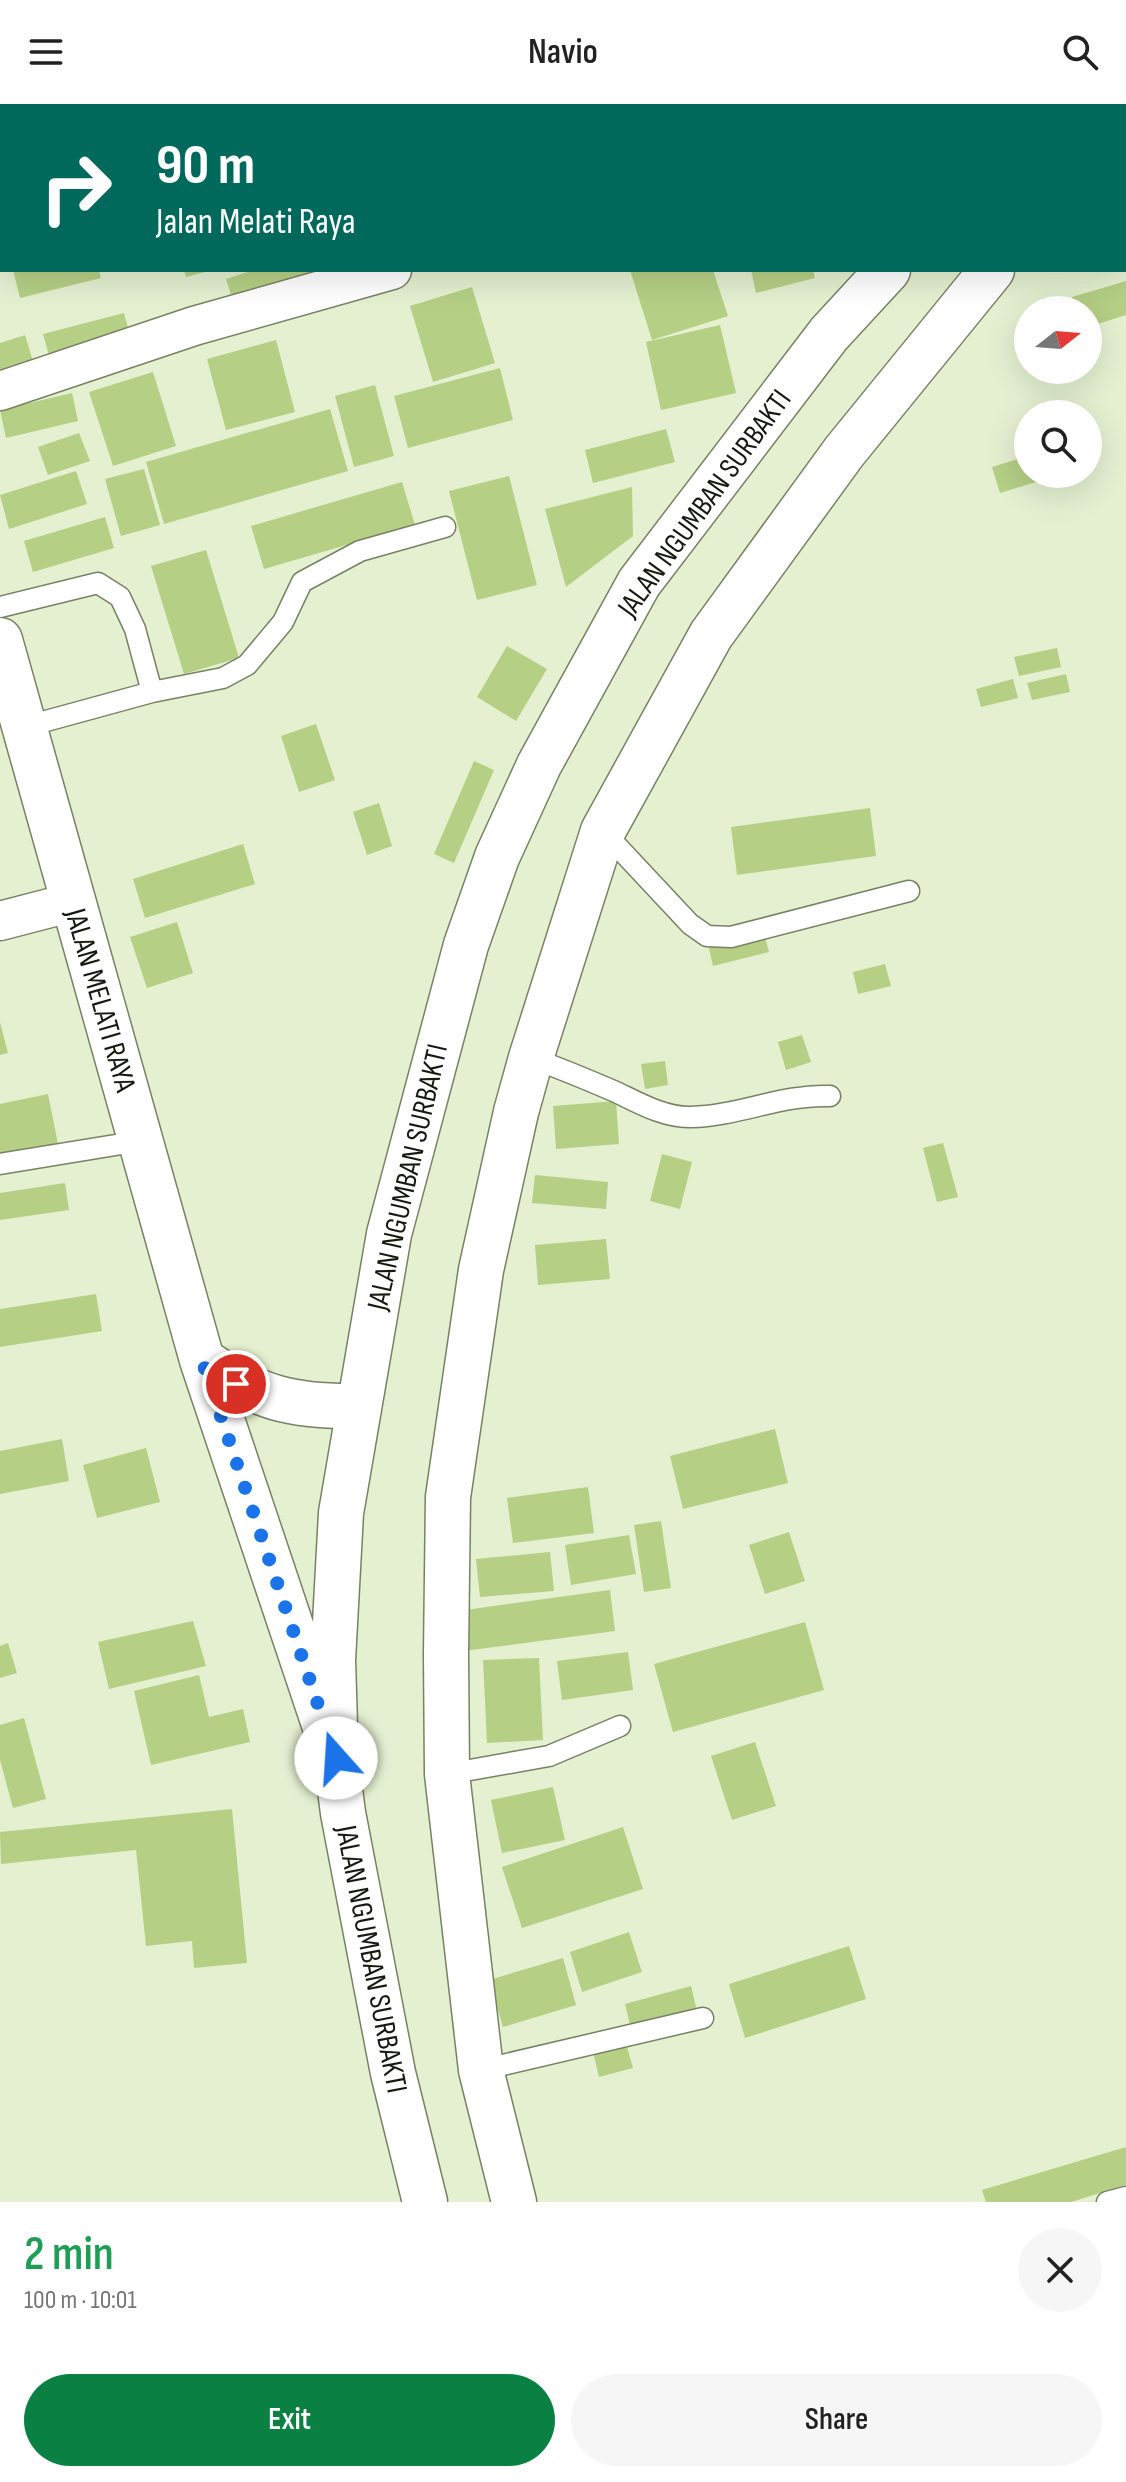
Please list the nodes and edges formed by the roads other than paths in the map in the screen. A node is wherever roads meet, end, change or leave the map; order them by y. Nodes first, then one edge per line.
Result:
1 (385, 272) edge
2 (886, 272) edge
3 (990, 272) edge
4 (0, 391) edge
5 (445, 527) dead end
6 (0, 607) edge
7 (3, 662) edge
8 (152, 692) junction
9 (24, 727) junction
10 (603, 831) junction
11 (909, 891) dead end
12 (73, 902) junction
13 (0, 921) edge
14 (531, 1058) junction
15 (830, 1096) dead end
16 (140, 1141) junction
17 (0, 1164) edge
18 (202, 1360) junction
19 (358, 1406) junction
20 (620, 1726) dead end
21 (336, 1758) junction
22 (447, 1774) junction
23 (703, 2018) dead end
24 (481, 2070) junction
25 (1126, 2197) edge
26 (425, 2202) edge
27 (514, 2202) edge
28 (1107, 2202) edge

1 - 4 street
2 - 19 main road, JALAN NGUMBAN SURBAKTI
3 - 10 main road
5 - 8 lane
6 - 8 lane
7 - 9 main road, JALAN MELATI RAYA
8 - 9 lane
9 - 12 main road, JALAN MELATI RAYA
10 - 11 lane
10 - 14 main road
12 - 13 street
12 - 16 main road, JALAN MELATI RAYA
14 - 15 lane
14 - 22 main road
16 - 17 lane
16 - 18 main road, JALAN MELATI RAYA
18 - 19 main road
18 - 21 main road, JALAN MELATI RAYA
19 - 21 main road, JALAN NGUMBAN SURBAKTI
20 - 22 lane
21 - 26 main road, JALAN NGUMBAN SURBAKTI
22 - 24 main road
23 - 24 lane
24 - 27 main road
25 - 28 lane

